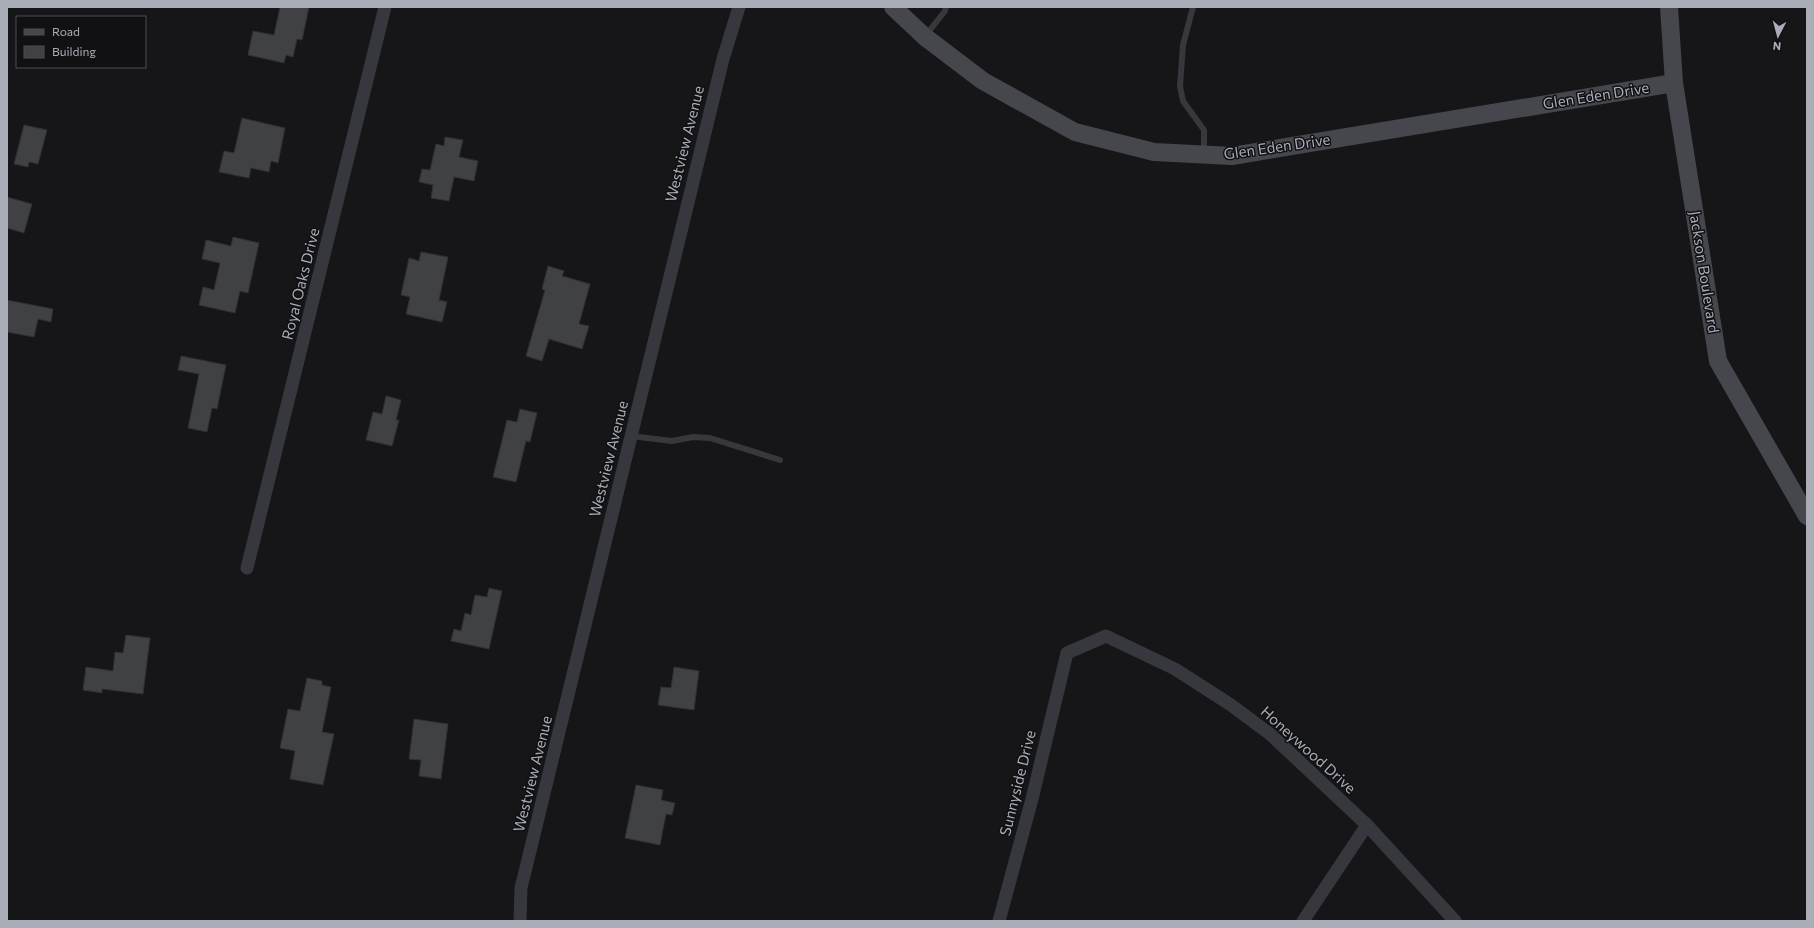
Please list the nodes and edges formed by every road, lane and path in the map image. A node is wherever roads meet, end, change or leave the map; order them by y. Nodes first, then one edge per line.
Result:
1 (385, 7) edge
2 (739, 7) edge
3 (893, 7) edge
4 (946, 7) edge
5 (1192, 7) edge
6 (1669, 7) edge
7 (925, 37) junction
8 (1674, 83) junction
9 (1204, 155) junction
10 (631, 436) junction
11 (780, 460) dead end
12 (1807, 516) edge
13 (247, 568) dead end
14 (1067, 653) joint
15 (1367, 825) junction
16 (520, 921) edge
17 (999, 921) edge
18 (1303, 921) edge
19 (1454, 921) edge

1 - 13 street, Royal Oaks Drive
2 - 10 street, Westview Avenue
3 - 7 street, Glen Eden Drive
4 - 7 lane
5 - 9 lane
6 - 8 street, Jackson Boulevard
7 - 9 street, Glen Eden Drive
8 - 9 street, Glen Eden Drive
8 - 12 street, Jackson Boulevard
10 - 11 lane
10 - 16 street, Westview Avenue
14 - 15 street, Honeywood Drive
14 - 17 street, Sunnyside Drive
15 - 18 street
15 - 19 street, Honeywood Drive

